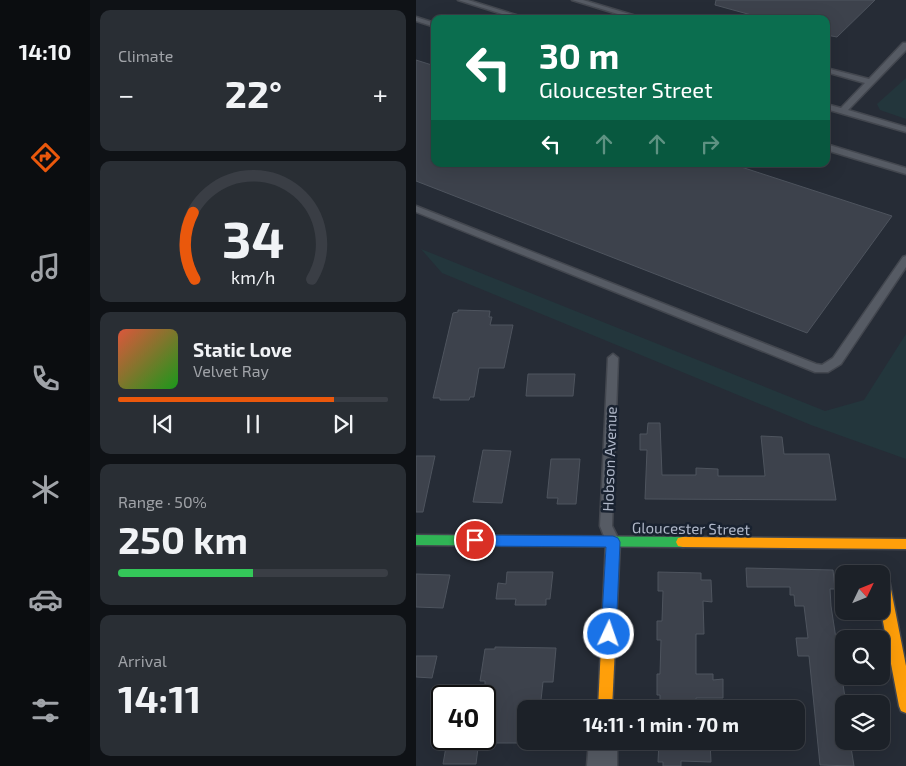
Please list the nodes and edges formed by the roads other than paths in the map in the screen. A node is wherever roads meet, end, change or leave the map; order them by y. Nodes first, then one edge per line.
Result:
1 (462, 0) edge
2 (575, 0) edge
3 (513, 15) edge
4 (629, 15) edge
5 (416, 19) edge
6 (431, 24) edge
7 (906, 45) edge
8 (830, 71) edge
9 (870, 82) junction
10 (830, 107) edge
11 (843, 111) junction
12 (906, 130) edge
13 (830, 148) edge
14 (906, 172) edge
15 (416, 209) edge
16 (906, 259) edge
17 (613, 358) dead end
18 (416, 540) edge
19 (613, 542) junction
20 (876, 544) junction
21 (906, 544) edge
22 (880, 565) edge
23 (890, 620) edge
24 (605, 700) edge
25 (906, 706) edge
26 (603, 750) edge
27 (602, 766) edge

1 - 3 lane
2 - 4 lane
5 - 6 lane
7 - 9 lane
8 - 9 lane
9 - 11 lane
10 - 11 lane
11 - 12 lane
13 - 14 lane
15 - 16 lane
17 - 19 lane, Hobson Avenue
18 - 19 street, Gloucester Street
19 - 20 street, Gloucester Street
19 - 24 street, Hobson Avenue
20 - 21 street, Gloucester Street
20 - 22 street
23 - 25 street
26 - 27 street

